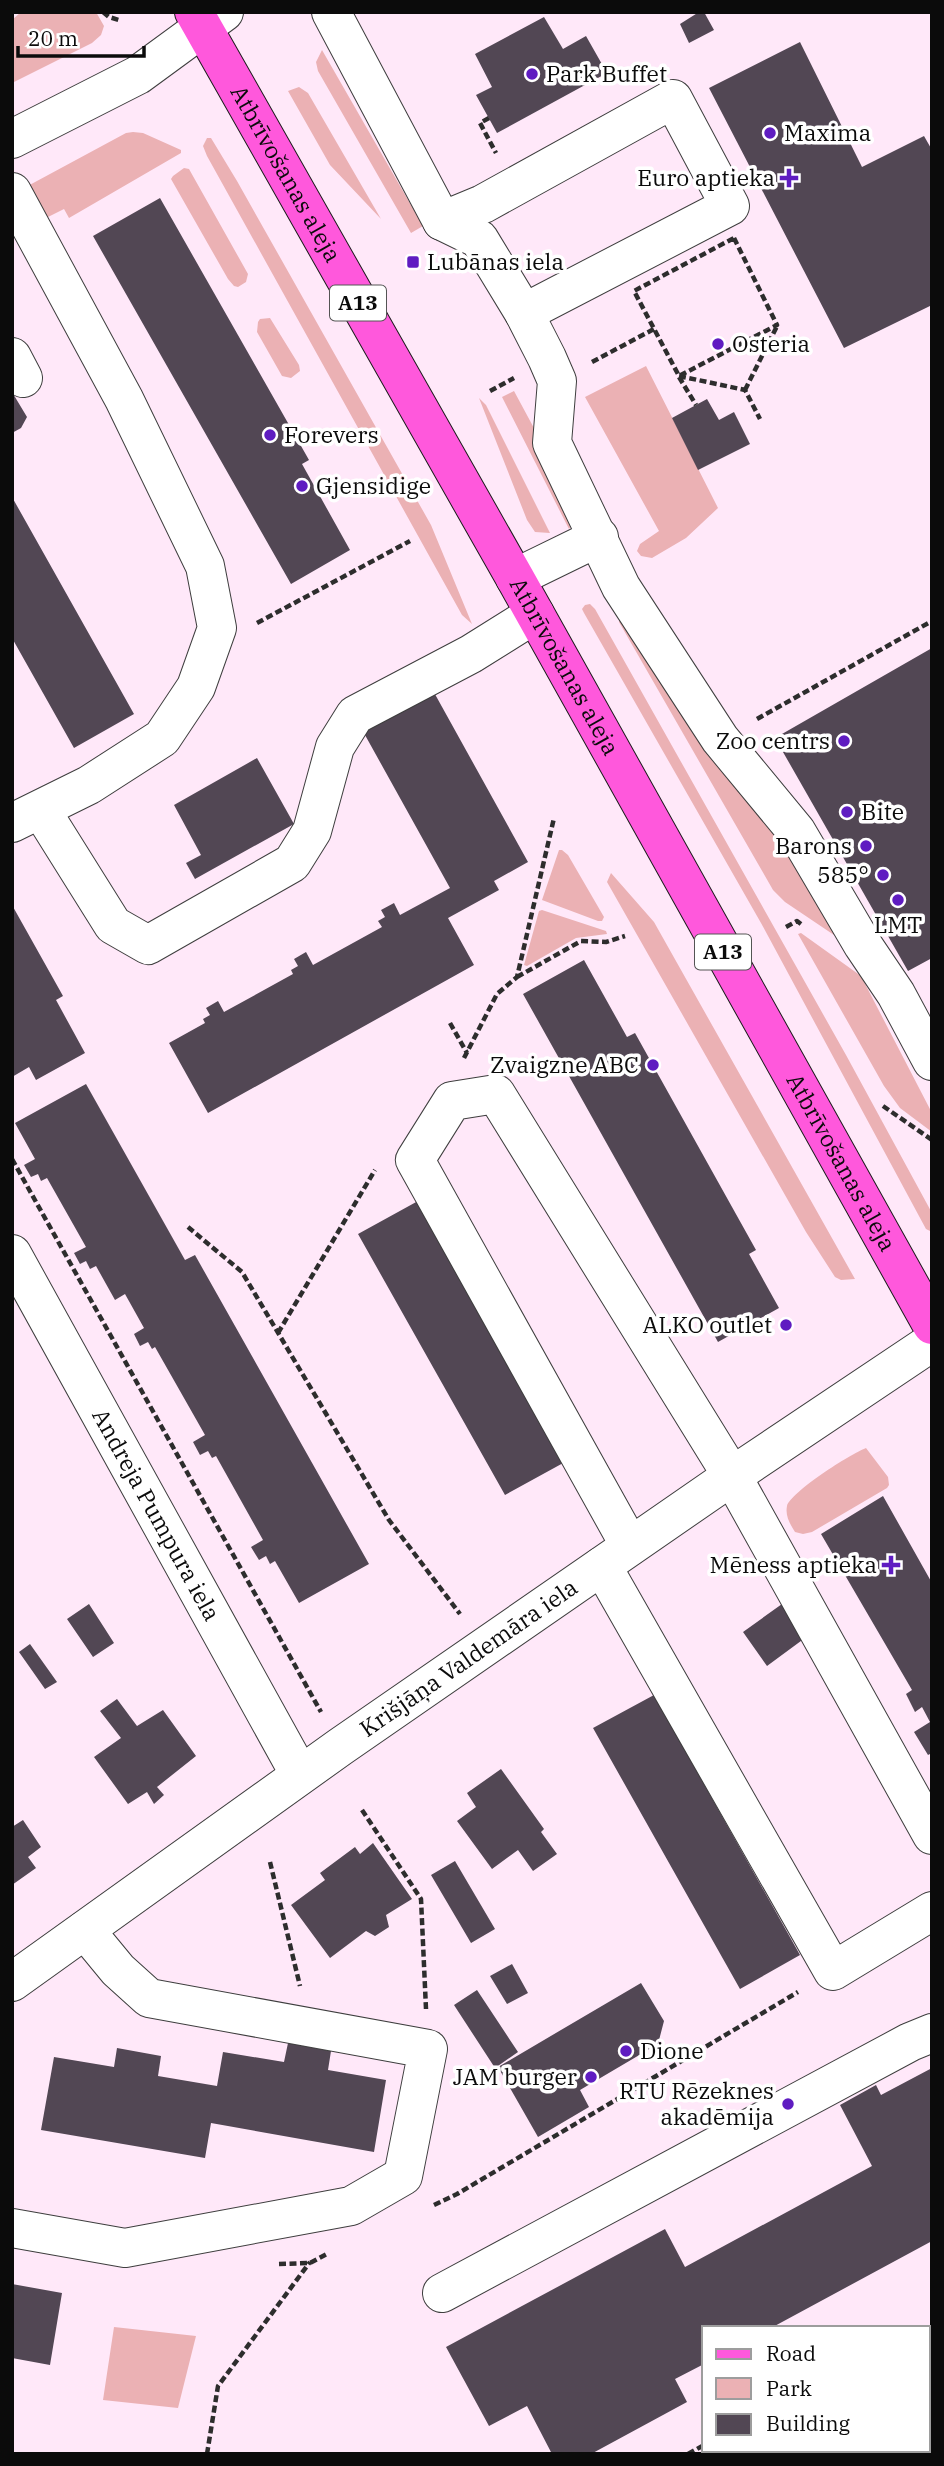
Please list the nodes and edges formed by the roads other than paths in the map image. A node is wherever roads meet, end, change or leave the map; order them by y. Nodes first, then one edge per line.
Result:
1 (331, 12) edge
2 (207, 18) edge
3 (12, 139) edge
4 (12, 192) edge
5 (442, 221) junction
6 (524, 313) junction
7 (599, 537) junction
8 (514, 578) junction
9 (535, 614) junction
10 (27, 817) edge
11 (928, 1044) edge
12 (12, 1254) edge
13 (932, 1325) edge
14 (932, 1342) edge
15 (732, 1476) junction
16 (616, 1556) junction
17 (300, 1775) junction
18 (932, 1835) edge
19 (932, 1911) edge
20 (85, 1930) junction
21 (12, 1982) edge
22 (932, 2033) edge
23 (12, 2228) edge
24 (442, 2293) dead end

1 - 5 street
2 - 3 street
2 - 8 main road, Atbrīvošanas aleja / A13
4 - 10 street
5 - 6 street
5 - 6 street
6 - 7 street
7 - 8 street
7 - 11 street
8 - 9 main road, Atbrīvošanas aleja / A13
9 - 10 street
9 - 13 main road, Atbrīvošanas aleja / A13
12 - 17 street, Andreja Pumpura iela
14 - 15 street, Krišjāņa Valdemāra iela
15 - 16 street, Krišjāņa Valdemāra iela
15 - 16 street
15 - 18 street
16 - 17 street, Krišjāņa Valdemāra iela
16 - 19 street
17 - 20 street, Krišjāņa Valdemāra iela
20 - 21 street, Krišjāņa Valdemāra iela
20 - 23 street
22 - 24 street

